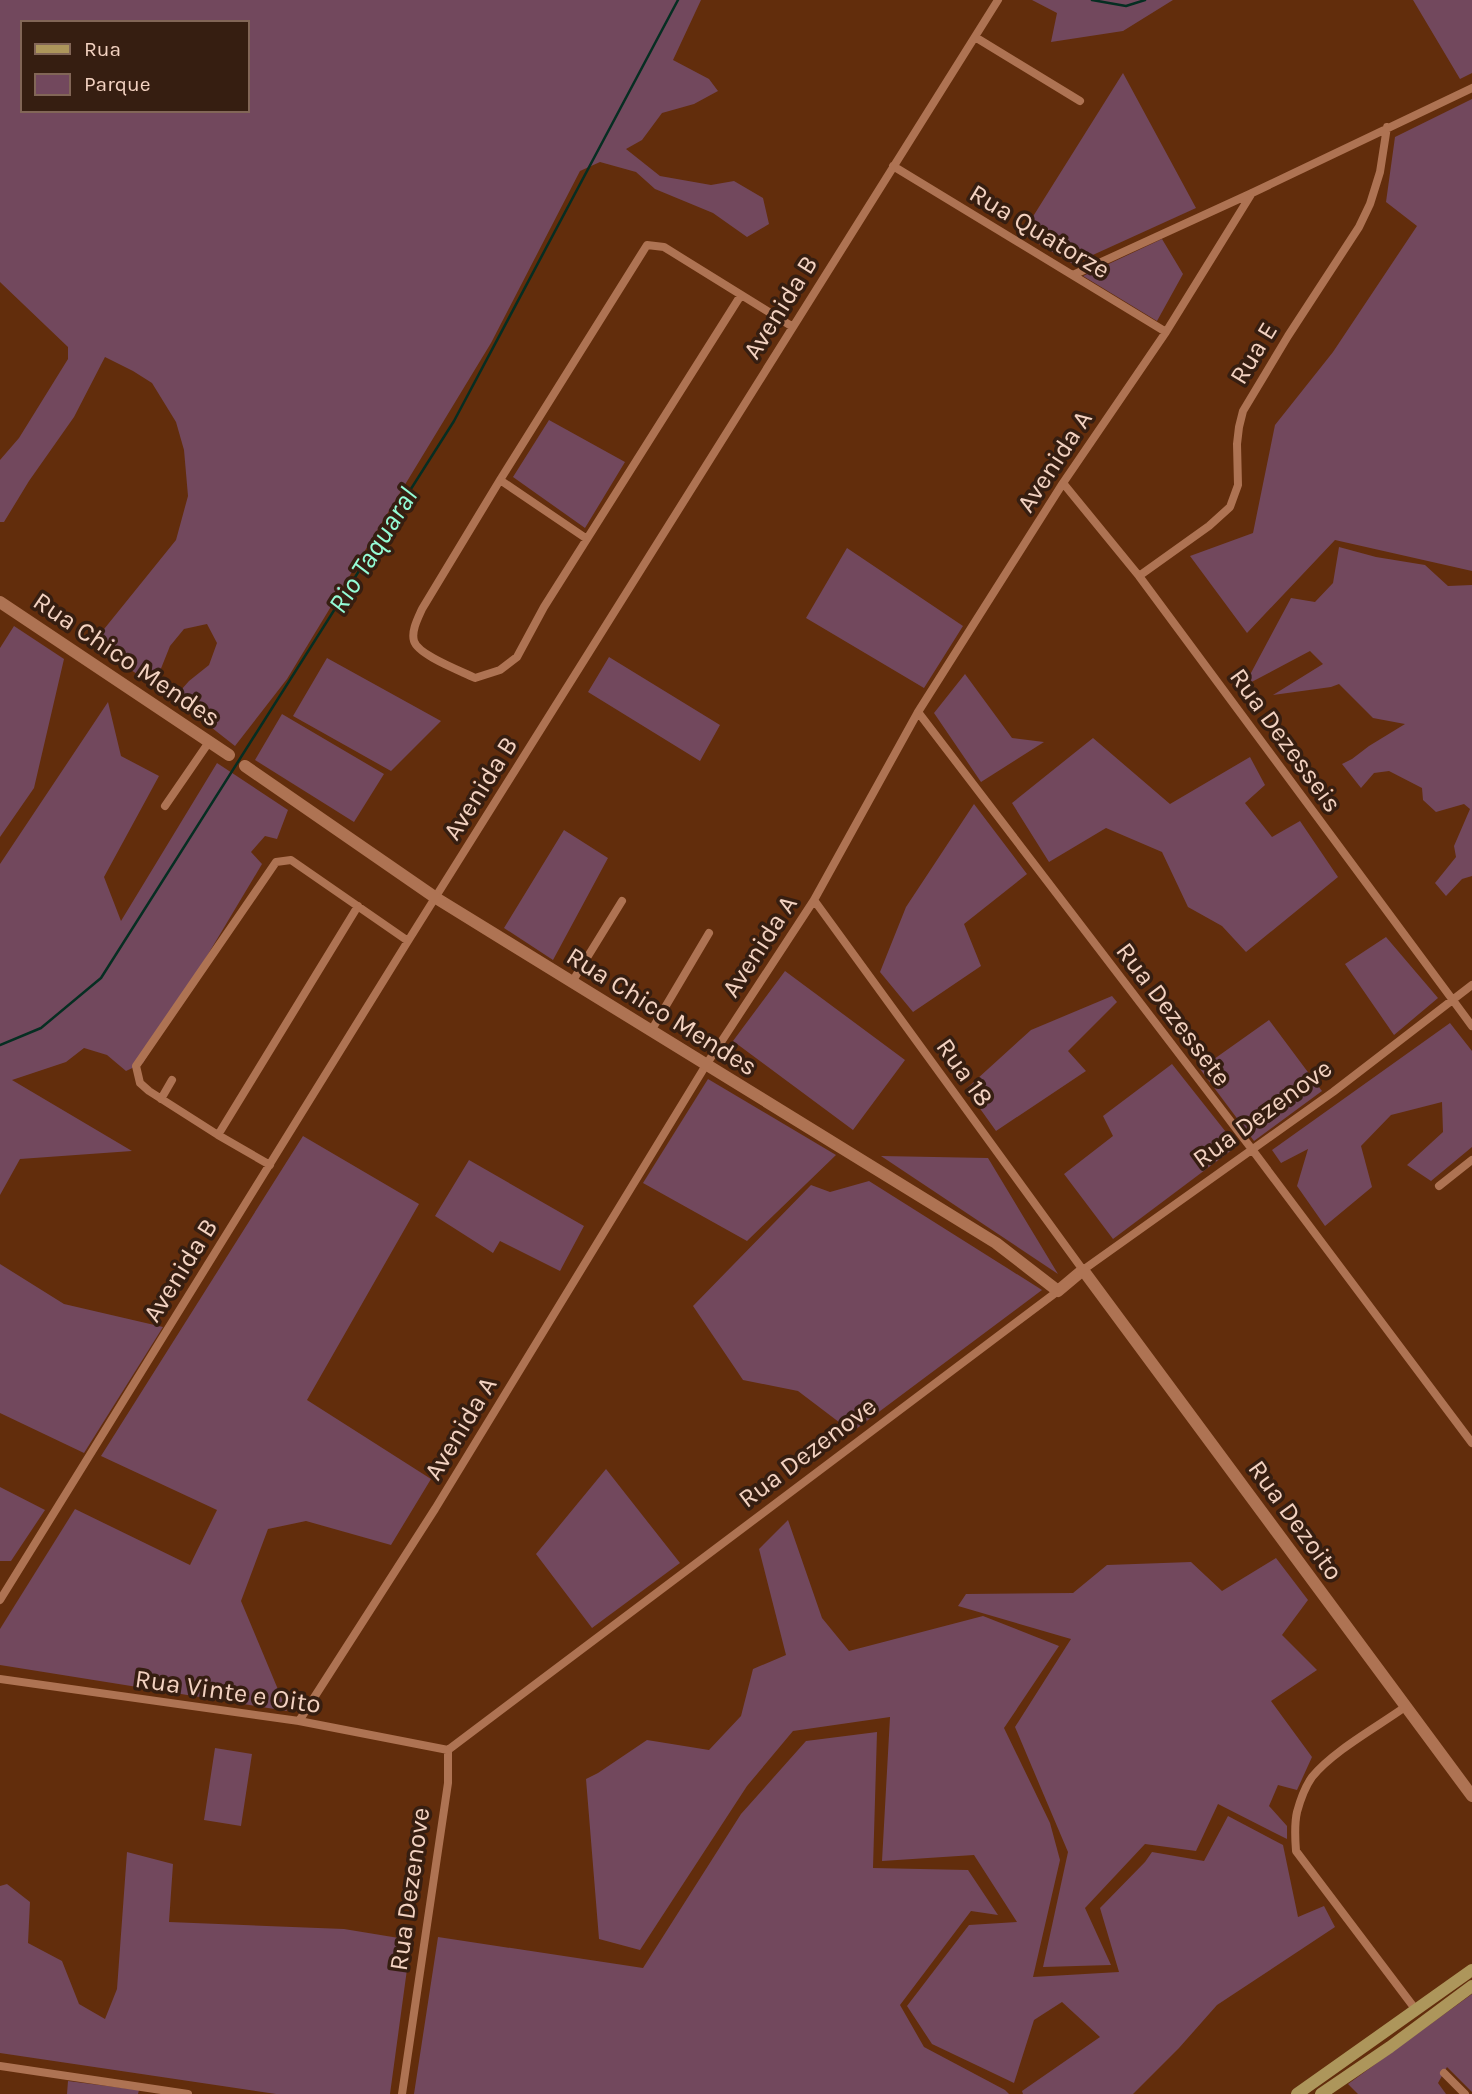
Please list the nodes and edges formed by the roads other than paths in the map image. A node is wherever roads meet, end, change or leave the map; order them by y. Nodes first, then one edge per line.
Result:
1 (998, 0) edge
2 (975, 37) junction
3 (1472, 88) edge
4 (1080, 101) dead end
5 (1387, 127) junction
6 (893, 166) junction
7 (1252, 193) junction
8 (1073, 275) junction
9 (741, 295) junction
10 (793, 327) junction
11 (1166, 332) junction
12 (500, 480) junction
13 (1063, 482) junction
14 (587, 539) junction
15 (1139, 576) junction
16 (0, 602) edge
17 (918, 712) junction
18 (209, 742) junction
19 (229, 755) dead end
20 (245, 766) dead end
21 (165, 806) dead end
22 (436, 898) junction
23 (814, 900) junction
24 (622, 901) dead end
25 (358, 906) junction
26 (709, 933) dead end
27 (408, 941) junction
28 (572, 982) junction
29 (1472, 985) edge
30 (1452, 1000) junction
31 (1472, 1026) edge
32 (651, 1031) junction
33 (706, 1065) junction
34 (172, 1080) dead end
35 (162, 1099) junction
36 (218, 1135) junction
37 (1251, 1148) junction
38 (1472, 1160) edge
39 (270, 1165) junction
40 (1439, 1186) dead end
41 (1083, 1270) junction
42 (1058, 1291) junction
43 (1472, 1443) edge
44 (0, 1600) edge
45 (0, 1679) edge
46 (1405, 1707) junction
47 (299, 1721) junction
48 (449, 1750) junction
49 (1472, 1796) edge
50 (1472, 1970) edge
51 (1472, 1986) edge
52 (1416, 2010) junction
53 (0, 2066) edge
54 (1444, 2073) dead end
55 (188, 2094) edge
56 (402, 2094) edge
57 (1297, 2094) edge
58 (1321, 2094) edge
59 (1465, 2094) edge

1 - 2 street, Avenida B
2 - 4 street
2 - 6 street, Avenida B
3 - 5 street
5 - 7 street
5 - 15 street, Rua E
6 - 8 street, Rua Quatorze
6 - 10 street, Avenida B
7 - 8 street
7 - 11 street, Avenida A
8 - 11 street, Rua Quatorze
9 - 10 street
9 - 12 street
9 - 14 street
10 - 22 street, Avenida B
11 - 13 street, Avenida A
12 - 14 street
12 - 14 street
13 - 15 street, Rua Dezesseis
13 - 17 street, Avenida A
15 - 30 street, Rua Dezesseis
16 - 18 main road, Rua Chico Mendes
17 - 23 street, Avenida A
17 - 37 street, Rua Dezessete
18 - 19 main road, Rua Chico Mendes
18 - 21 street
20 - 22 main road, Rua Chico Mendes
22 - 27 street, Avenida B
22 - 28 main road, Rua Chico Mendes
23 - 33 street, Avenida A
23 - 41 street, Rua 18
24 - 28 street
25 - 27 street
25 - 35 street
25 - 36 street
26 - 32 street
27 - 39 street, Avenida B
28 - 32 main road, Rua Chico Mendes
29 - 30 street, Rua Dezenove
30 - 31 street, Rua Dezesseis
30 - 37 street, Rua Dezenove
32 - 33 main road, Rua Chico Mendes
33 - 42 main road, Rua Chico Mendes
33 - 47 street, Avenida A
34 - 35 street
35 - 36 street
36 - 39 street
37 - 41 street, Rua Dezenove
37 - 43 street, Rua Dezessete
38 - 40 street
39 - 44 street, Avenida B
41 - 42 main road, Rua Dezenove
41 - 46 main road, Rua Dezoito
42 - 48 street, Rua Dezenove
45 - 47 street, Rua Vinte e Oito
46 - 49 main road, Rua Dezoito
46 - 52 street
47 - 48 street, Rua Vinte e Oito
48 - 56 street, Rua Dezenove
50 - 52 main road
51 - 58 main road
52 - 57 main road
53 - 55 street
54 - 59 street

